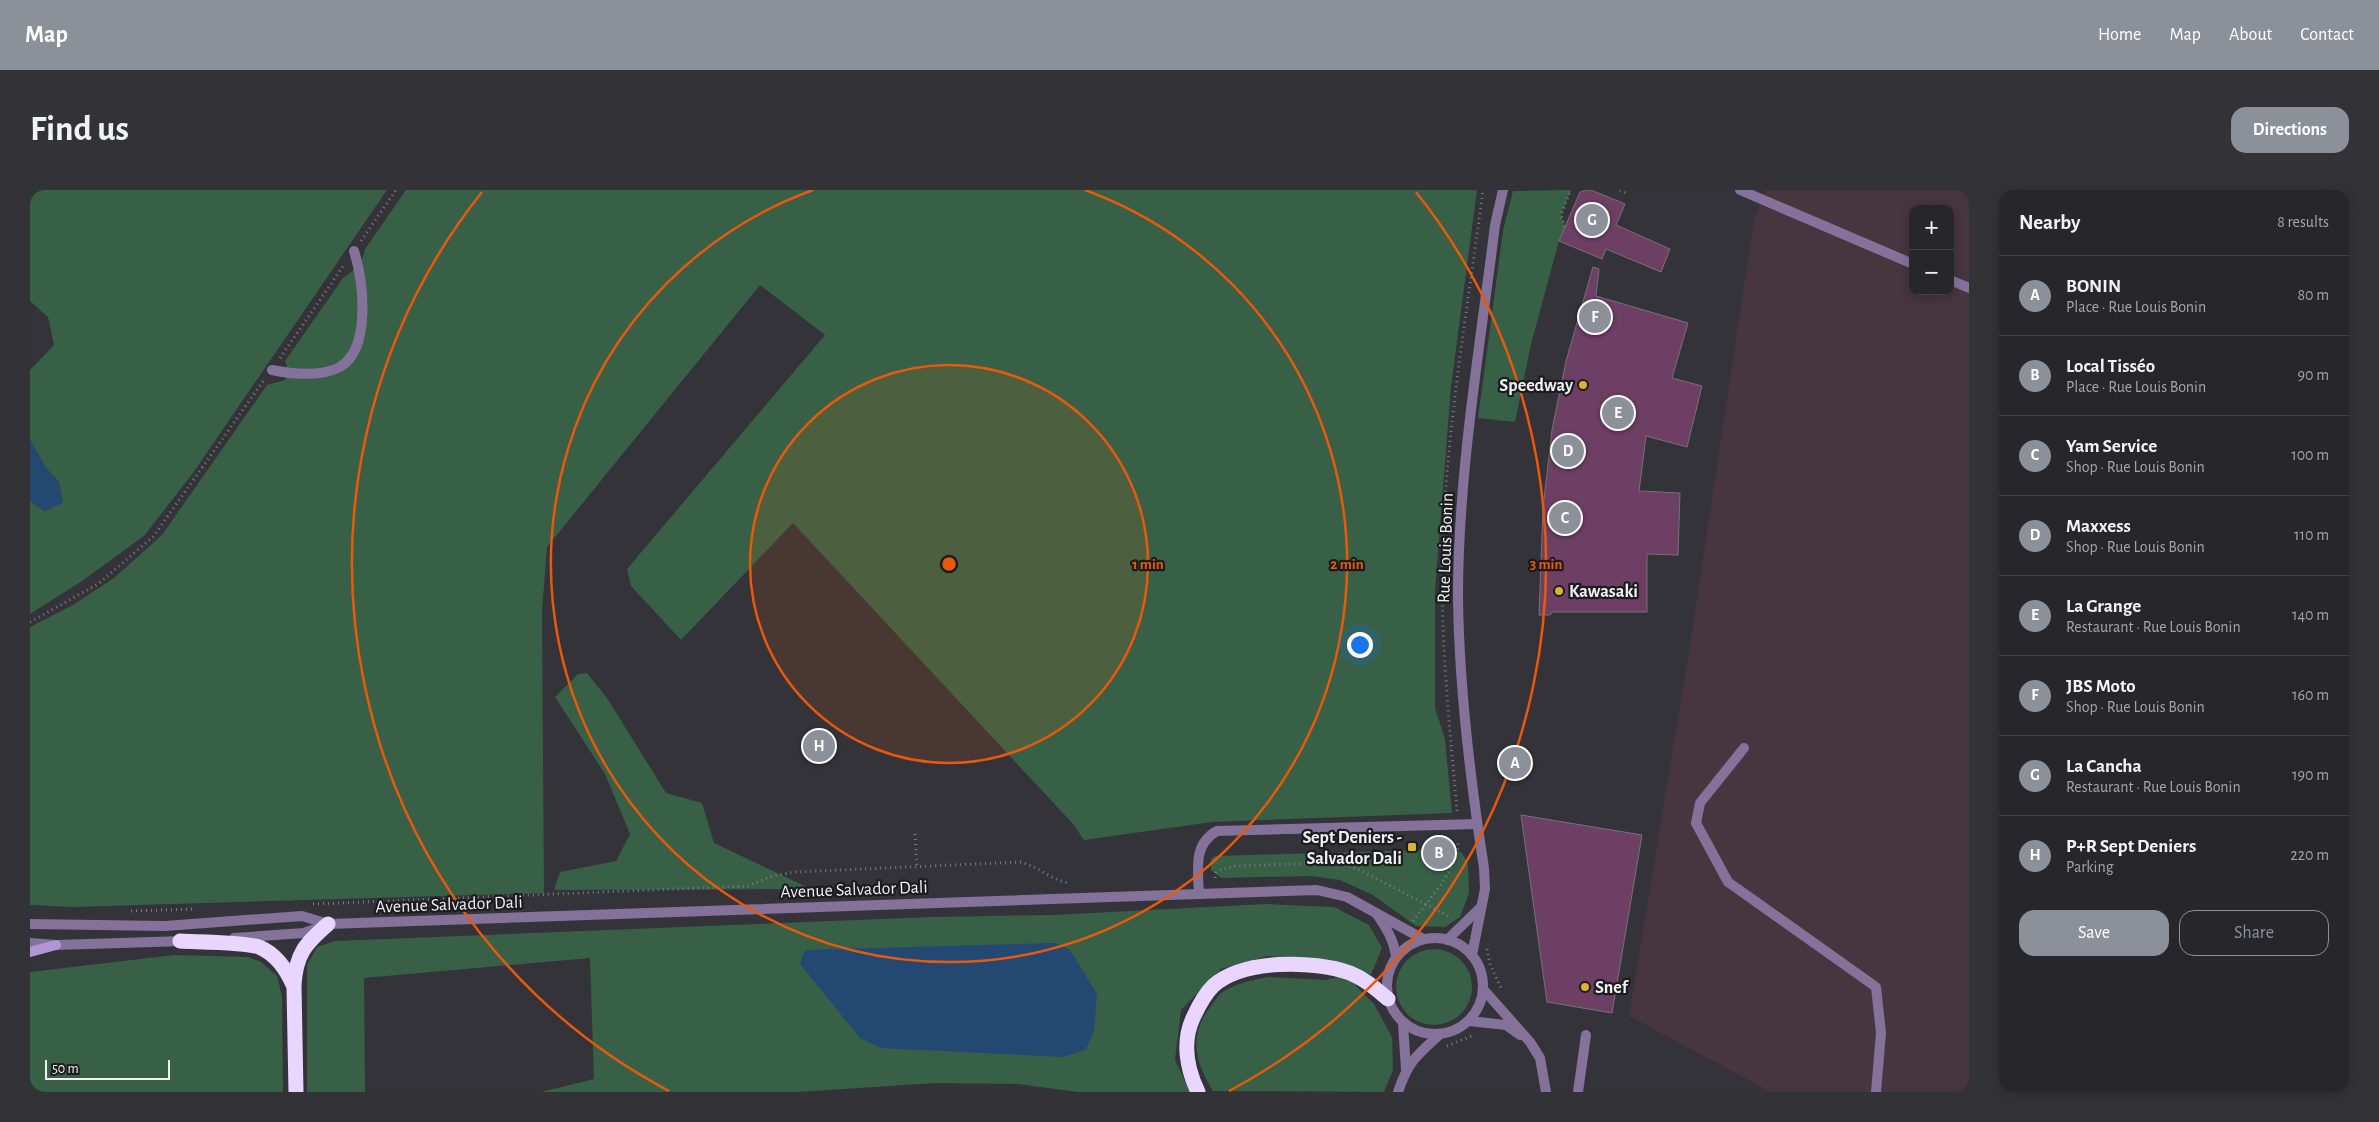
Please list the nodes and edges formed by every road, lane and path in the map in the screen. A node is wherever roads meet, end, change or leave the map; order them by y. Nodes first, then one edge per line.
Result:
1 (396, 190) edge
2 (1503, 190) edge
3 (1571, 190) edge
4 (1620, 190) edge
5 (1740, 190) edge
6 (1629, 194) dead end
7 (1565, 227) dead end
8 (354, 251) junction
9 (1909, 262) edge
10 (1954, 282) edge
11 (1969, 288) edge
12 (272, 370) junction
13 (30, 622) edge
14 (1744, 748) dead end
15 (1477, 824) junction
16 (916, 834) dead end
17 (1458, 843) dead end
18 (917, 867) junction
19 (1214, 878) dead end
20 (1069, 883) dead end
21 (1199, 894) junction
22 (1427, 903) junction
23 (308, 905) dead end
24 (1480, 908) junction
25 (199, 909) dead end
26 (123, 911) dead end
27 (1375, 913) junction
28 (1455, 921) dead end
29 (30, 924) edge
30 (328, 924) junction
31 (1411, 924) dead end
32 (1423, 940) junction
33 (1447, 940) junction
34 (180, 941) junction
35 (30, 942) edge
36 (1484, 942) dead end
37 (56, 945) junction
38 (30, 952) edge
39 (1472, 955) junction
40 (1396, 957) junction
41 (294, 987) junction
42 (1483, 989) junction
43 (1505, 994) dead end
44 (1388, 999) junction
45 (1469, 1020) junction
46 (1403, 1024) junction
47 (1481, 1034) dead end
48 (1439, 1035) junction
49 (1586, 1035) dead end
50 (1530, 1042) junction
51 (1438, 1049) dead end
52 (1406, 1069) junction
53 (296, 1092) edge
54 (1198, 1092) edge
55 (1398, 1092) edge
56 (1546, 1092) edge
57 (1578, 1092) edge
58 (1876, 1092) edge

1 - 8 path
2 - 15 street, Rue Louis Bonin
3 - 7 path
4 - 6 path
5 - 9 street
8 - 12 path
8 - 12 street
10 - 11 street
12 - 13 path
14 - 58 street
15 - 21 street
15 - 24 street, Rue Louis Bonin
16 - 18 path
17 - 22 path
18 - 20 path
18 - 23 path
19 - 22 path
21 - 27 street, Avenue Salvador Dali
21 - 30 street, Avenue Salvador Dali
22 - 28 path
22 - 31 path
24 - 33 street
24 - 39 street, Rue Louis Bonin
25 - 26 path
27 - 32 street, Avenue Salvador Dali
27 - 40 street, Avenue Salvador Dali
29 - 30 street, Avenue Salvador Dali
30 - 34 street, Avenue Salvador Dali
30 - 41 highway
32 - 33 street
32 - 40 street
33 - 39 street
34 - 37 street, Avenue Salvador Dali
34 - 41 highway
35 - 37 street, Avenue Salvador Dali
36 - 43 path
37 - 38 main road
39 - 42 street
40 - 44 street
41 - 53 highway
42 - 45 street
42 - 50 street
44 - 46 street
44 - 54 highway
45 - 48 street
45 - 50 street
46 - 48 street
46 - 52 street
47 - 51 path
48 - 52 street
49 - 57 street
50 - 56 street
52 - 55 street

